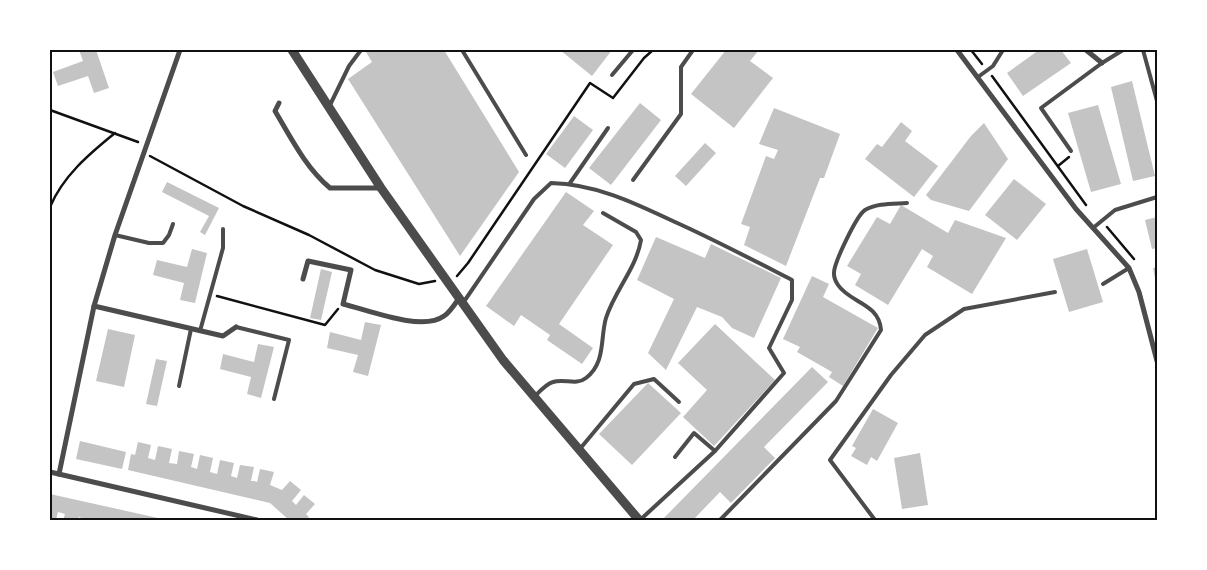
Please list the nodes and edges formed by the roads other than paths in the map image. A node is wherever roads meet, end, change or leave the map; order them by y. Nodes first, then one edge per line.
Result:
1 (180, 50) edge
2 (292, 50) edge
3 (361, 50) edge
4 (462, 50) edge
5 (633, 50) edge
6 (693, 50) edge
7 (957, 50) edge
8 (1003, 50) edge
9 (1086, 50) edge
10 (1123, 50) edge
11 (1143, 50) edge
12 (1102, 63) junction
13 (612, 75) dead end
14 (978, 78) junction
15 (1157, 101) edge
16 (279, 103) dead end
17 (329, 107) junction
18 (608, 128) dead end
19 (1071, 151) dead end
20 (526, 155) dead end
21 (633, 180) dead end
22 (570, 183) junction
23 (381, 188) junction
24 (1157, 197) edge
25 (907, 203) dead end
26 (603, 213) dead end
27 (173, 224) dead end
28 (1093, 228) junction
29 (223, 229) dead end
30 (115, 235) junction
31 (1129, 268) junction
32 (303, 279) dead end
33 (1103, 284) dead end
34 (1055, 292) dead end
35 (461, 301) junction
36 (94, 306) junction
37 (236, 327) joint
38 (191, 329) junction
39 (200, 331) junction
40 (1157, 361) edge
41 (179, 386) dead end
42 (534, 397) junction
43 (274, 399) dead end
44 (679, 402) dead end
45 (579, 450) junction
46 (715, 452) junction
47 (675, 457) dead end
48 (50, 472) edge
49 (59, 474) junction
50 (257, 520) edge
51 (639, 520) edge
52 (720, 520) edge
53 (875, 520) edge

1 - 30 street
2 - 17 street
3 - 17 lane
4 - 20 lane
5 - 13 lane
6 - 21 lane
7 - 14 street
8 - 14 lane
9 - 12 street
10 - 12 lane
11 - 15 lane
12 - 19 lane
14 - 28 street
16 - 23 street
17 - 23 street
18 - 22 lane
22 - 35 lane
22 - 46 lane
23 - 35 street
24 - 28 lane
25 - 52 lane
26 - 42 lane
27 - 30 lane
28 - 31 street
29 - 39 lane
30 - 36 street
31 - 33 lane
31 - 40 street
32 - 35 street
34 - 53 lane
35 - 42 street
36 - 38 street
36 - 49 street
37 - 39 street
37 - 43 lane
38 - 39 street
38 - 41 lane
42 - 45 street
44 - 45 lane
45 - 51 street
46 - 47 lane
46 - 51 lane
48 - 49 street
49 - 50 street

